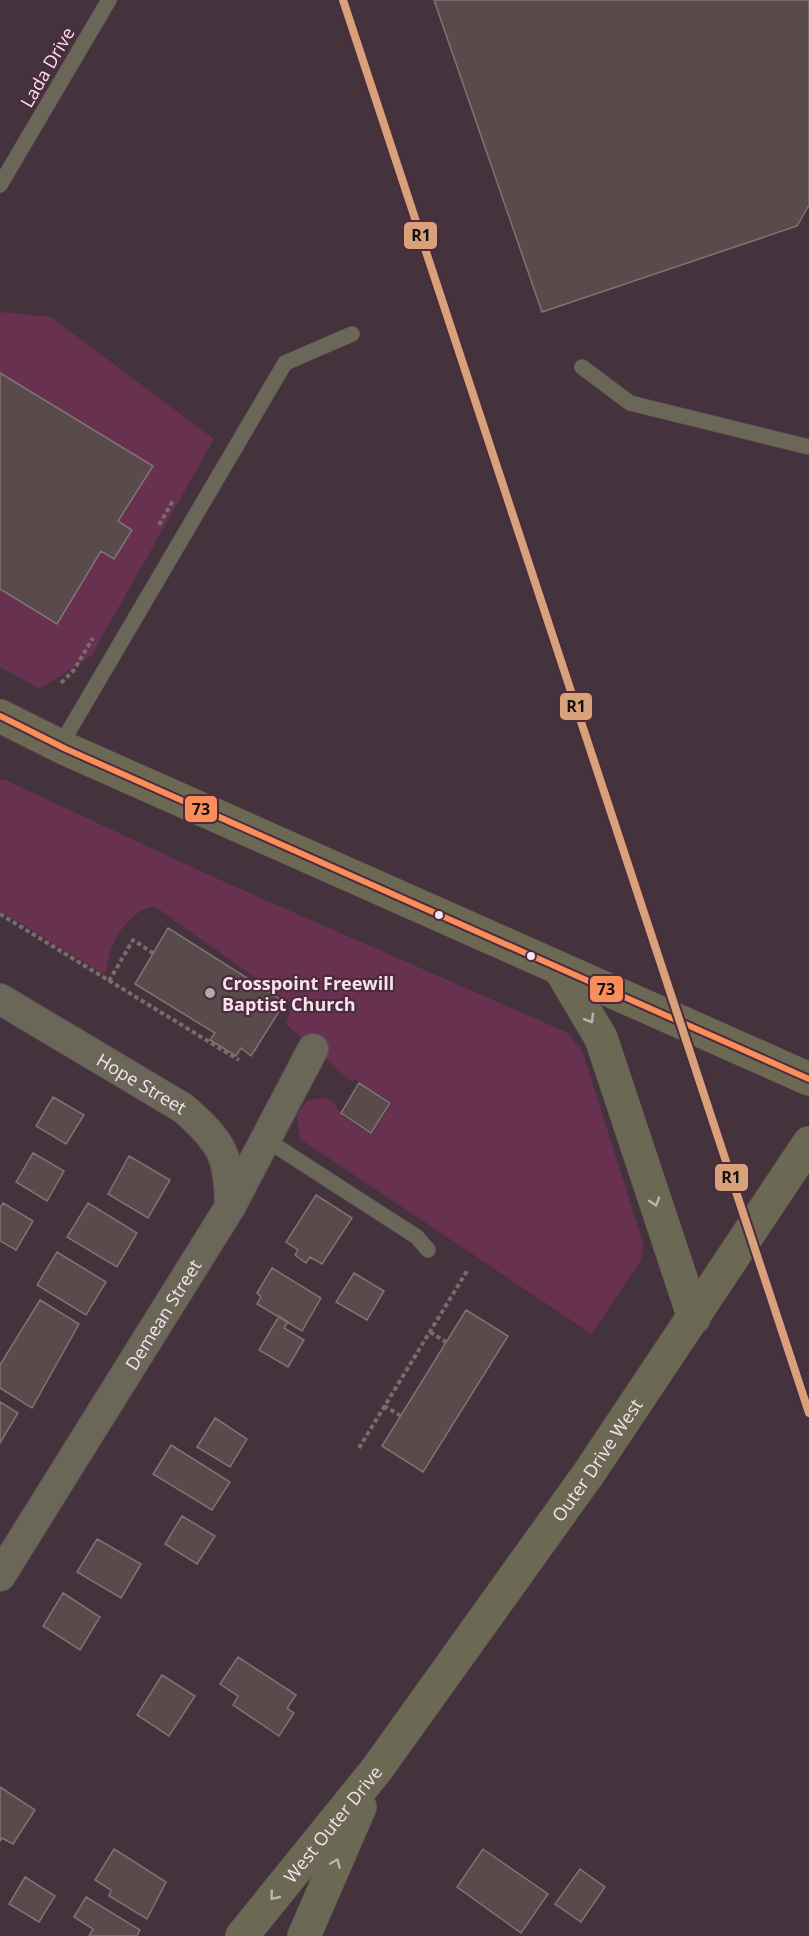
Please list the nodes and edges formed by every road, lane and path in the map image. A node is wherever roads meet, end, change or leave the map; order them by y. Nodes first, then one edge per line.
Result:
1 (109, 0) edge
2 (0, 186) edge
3 (351, 334) dead end
4 (582, 366) dead end
5 (809, 447) edge
6 (174, 499) dead end
7 (157, 529) dead end
8 (95, 635) dead end
9 (61, 683) dead end
10 (0, 716) edge
11 (60, 746) junction
12 (0, 914) edge
13 (153, 953) dead end
14 (560, 969) junction
15 (109, 981) junction
16 (0, 999) edge
17 (314, 1049) dead end
18 (239, 1060) dead end
19 (809, 1079) edge
20 (266, 1139) junction
21 (809, 1143) edge
22 (230, 1207) junction
23 (428, 1250) dead end
24 (467, 1271) dead end
25 (694, 1318) junction
26 (430, 1332) junction
27 (446, 1342) dead end
28 (384, 1406) junction
29 (400, 1416) dead end
30 (359, 1448) dead end
31 (0, 1575) edge
32 (376, 1769) junction
33 (242, 1936) edge
34 (304, 1936) edge

1 - 2 lane, Lada Drive
3 - 11 lane
4 - 5 lane
6 - 7 path
8 - 9 path
10 - 11 main road
11 - 14 main road
12 - 15 path
13 - 15 path
14 - 19 main road
14 -> 25 main road
15 - 18 path
16 - 22 street, Hope Street
17 - 20 street, Demean Street
20 - 22 street, Demean Street
20 - 23 lane
21 - 25 main road, Outer Drive West
22 - 31 street, Demean Street
24 - 26 path
25 - 32 main road, Outer Drive West
26 - 27 path
26 - 28 path
28 - 29 path
28 - 30 path
32 -> 33 main road, West Outer Drive
34 -> 32 main road, West Outer Drive

